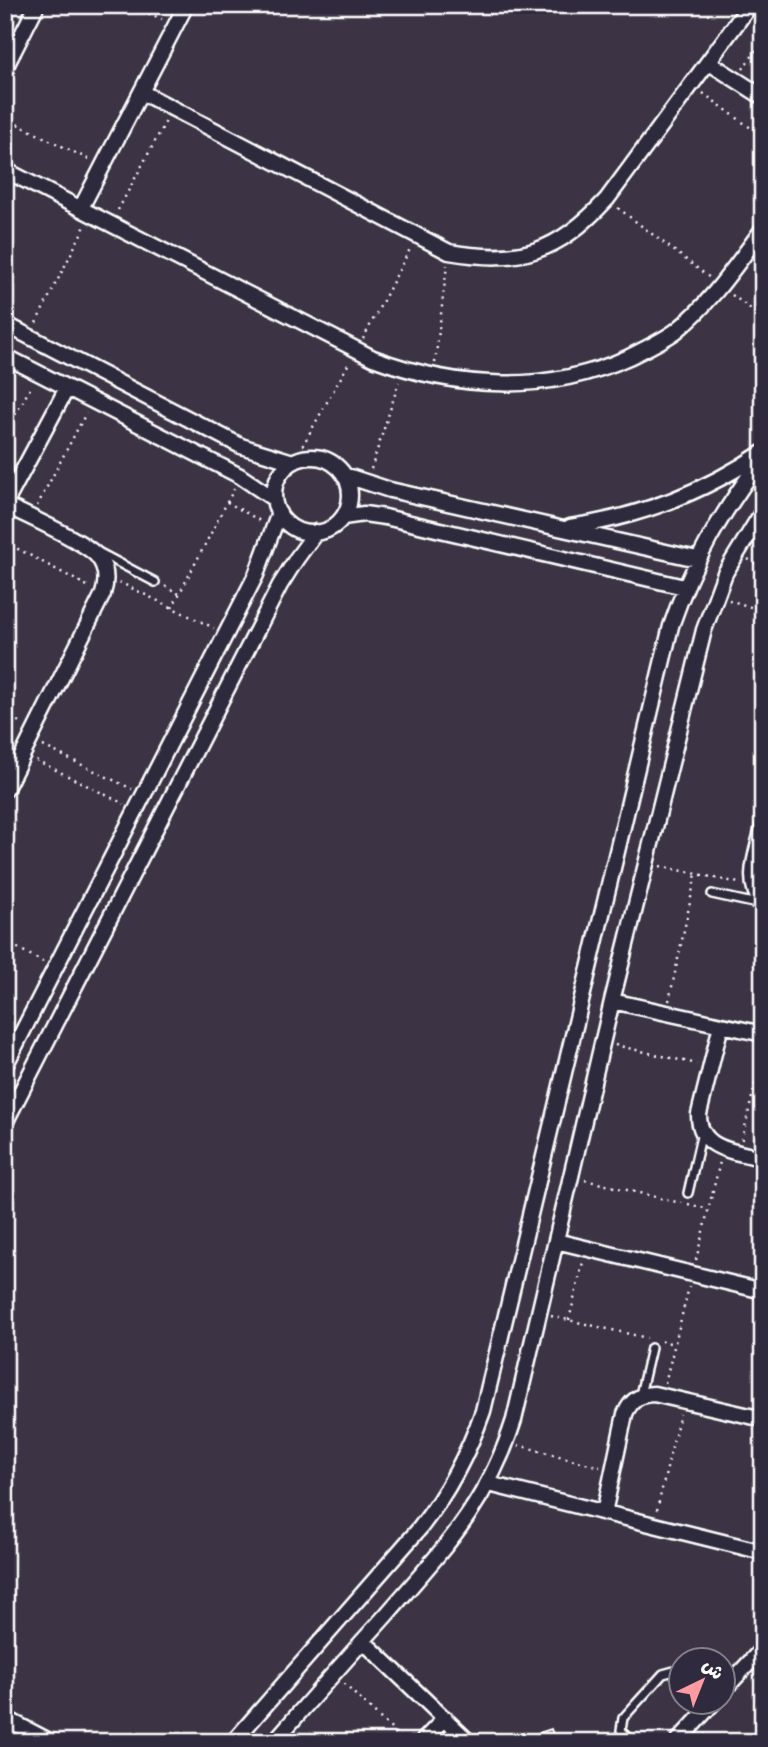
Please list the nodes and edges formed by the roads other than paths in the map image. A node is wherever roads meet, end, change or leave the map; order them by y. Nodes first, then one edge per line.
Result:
1 (37, 5) edge
2 (186, 5) edge
3 (750, 5) edge
4 (708, 62) junction
5 (5, 68) edge
6 (141, 92) junction
7 (763, 97) edge
8 (5, 170) edge
9 (86, 211) junction
10 (763, 229) edge
11 (5, 324) edge
12 (5, 356) edge
13 (67, 388) junction
14 (763, 452) edge
15 (763, 457) edge
16 (293, 462) junction
17 (344, 475) junction
18 (5, 504) edge
19 (276, 506) junction
20 (763, 511) edge
21 (343, 517) junction
22 (559, 528) junction
23 (317, 532) junction
24 (87, 547) junction
25 (697, 559) junction
26 (155, 582) road end
27 (684, 587) junction
28 (5, 790) edge
29 (763, 827) edge
30 (712, 894) dead end
31 (763, 905) edge
32 (612, 1001) junction
33 (721, 1025) junction
34 (763, 1034) edge
35 (5, 1066) edge
36 (5, 1124) edge
37 (702, 1132) junction
38 (763, 1158) edge
39 (688, 1193) dead end
40 (556, 1241) junction
41 (763, 1291) edge
42 (651, 1348) dead end
43 (639, 1397) junction
44 (763, 1419) edge
45 (489, 1484) junction
46 (604, 1513) junction
47 (763, 1552) edge
48 (363, 1641) junction
49 (763, 1648) edge
50 (666, 1673) edge
51 (736, 1678) edge
52 (700, 1716) edge
53 (5, 1718) edge
54 (444, 1718) junction
55 (51, 1742) edge
56 (233, 1742) edge
57 (274, 1742) edge
58 (422, 1742) edge
59 (469, 1742) edge
60 (632, 1742) edge
61 (677, 1742) edge

1 - 5 street
2 - 6 street
3 - 4 street
4 - 6 street
4 - 7 street
6 - 9 street
8 - 9 street
9 - 10 street
11 - 16 street
12 - 13 street
13 - 18 street
13 - 19 street
14 - 22 street
15 - 25 street
16 - 17 street
16 - 19 street
17 - 21 street
17 - 22 street
18 - 24 street
19 - 23 street
19 - 35 street
20 - 32 street
21 - 23 street
21 - 27 street
22 - 25 street
23 - 36 street
24 - 26 lane
24 - 28 street
25 - 27 street
27 - 56 street
29 - 31 street
30 - 31 lane
32 - 33 street
32 - 40 street
33 - 34 street
33 - 37 street
37 - 38 street
37 - 39 lane
40 - 41 street
40 - 45 street
42 - 43 lane
43 - 44 street
43 - 46 street
45 - 46 street
45 - 48 street
46 - 47 street
48 - 54 street
48 - 57 street
49 - 51 street
50 - 60 lane
52 - 61 street
53 - 55 street
54 - 58 street
54 - 59 street

